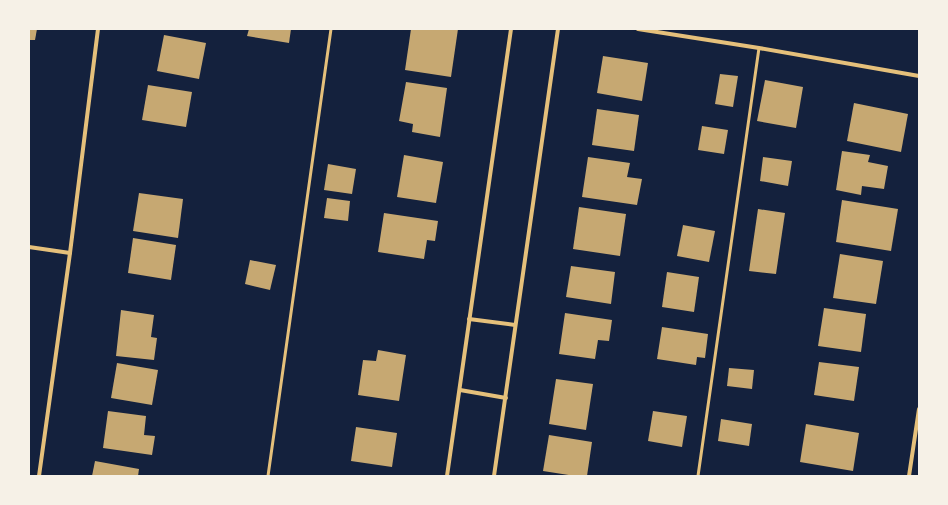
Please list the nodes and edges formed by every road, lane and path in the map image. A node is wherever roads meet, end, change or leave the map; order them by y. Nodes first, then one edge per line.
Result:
1 (98, 29) edge
2 (331, 29) edge
3 (511, 29) edge
4 (558, 29) edge
5 (638, 29) edge
6 (759, 48) junction
7 (919, 76) edge
8 (29, 246) edge
9 (70, 253) junction
10 (469, 319) junction
11 (516, 325) junction
12 (460, 390) junction
13 (506, 398) junction
14 (919, 409) edge
15 (39, 476) edge
16 (268, 476) edge
17 (447, 476) edge
18 (494, 476) edge
19 (698, 476) edge
20 (909, 476) edge

1 - 9 street
2 - 16 lane
3 - 10 street
4 - 11 street
5 - 6 street
6 - 7 street
6 - 19 lane
8 - 9 street
9 - 15 street
10 - 11 street
10 - 12 street
11 - 13 street
12 - 13 street
12 - 17 street
13 - 18 street
14 - 20 street

